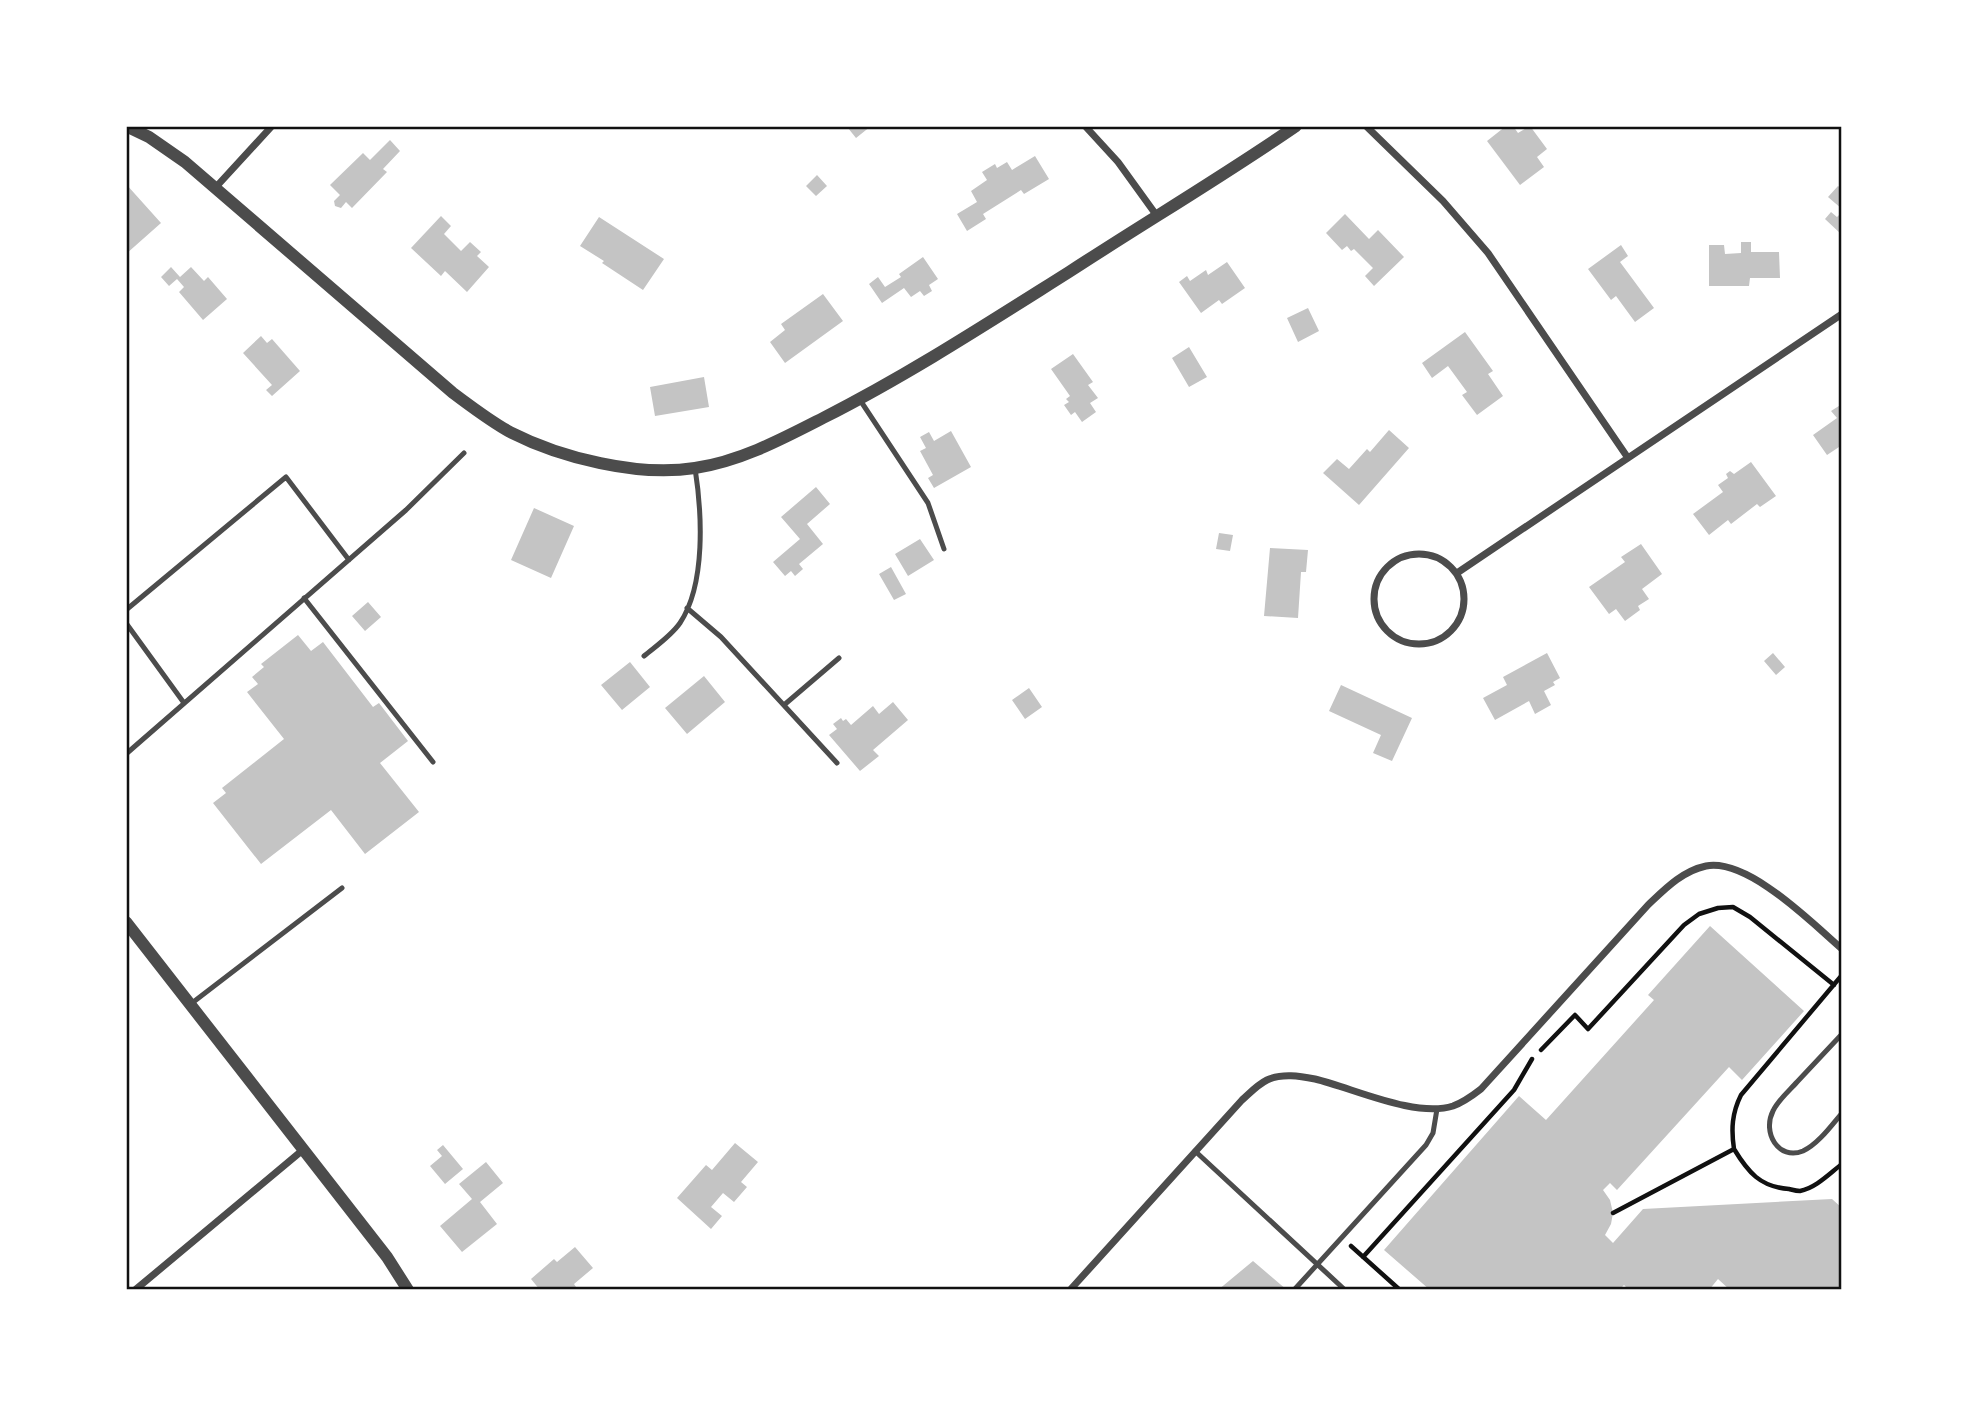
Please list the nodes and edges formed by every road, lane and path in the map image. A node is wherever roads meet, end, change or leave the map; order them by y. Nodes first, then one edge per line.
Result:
1 (126, 126) edge
2 (272, 126) edge
3 (1085, 126) edge
4 (1296, 126) edge
5 (1366, 126) edge
6 (216, 187) junction
7 (1157, 216) junction
8 (1842, 314) edge
9 (860, 400) junction
10 (464, 453) dead end
11 (1628, 458) junction
12 (695, 468) junction
13 (944, 549) dead end
14 (349, 560) junction
15 (1457, 573) junction
16 (304, 598) junction
17 (687, 608) junction
18 (126, 610) edge
19 (126, 623) edge
20 (644, 656) dead end
21 (839, 658) dead end
22 (184, 704) junction
23 (783, 705) junction
24 (126, 754) edge
25 (433, 762) dead end
26 (837, 763) dead end
27 (342, 888) dead end
28 (126, 922) edge
29 (1842, 949) edge
30 (1842, 975) edge
31 (1834, 985) junction
32 (190, 1004) junction
33 (1842, 1034) edge
34 (1437, 1109) junction
35 (1842, 1113) edge
36 (304, 1149) junction
37 (1734, 1149) junction
38 (1195, 1151) junction
39 (1842, 1164) edge
40 (1613, 1213) dead end
41 (1342, 1238) junction
42 (1363, 1257) junction
43 (1318, 1264) junction
44 (135, 1290) edge
45 (408, 1290) edge
46 (1070, 1290) edge
47 (1294, 1290) edge
48 (1346, 1290) edge
49 (1400, 1290) edge

1 - 6 street
2 - 6 street
3 - 7 street
4 - 7 street
5 - 11 street
6 - 12 street
7 - 9 street
8 - 11 street
9 - 12 street
9 - 13 lane
10 - 14 lane
11 - 15 street
12 - 17 lane
14 - 16 lane
14 - 18 lane
15 - 15 street
16 - 22 lane
16 - 25 lane
17 - 20 lane
17 - 23 lane
19 - 22 lane
21 - 23 lane
22 - 24 lane
23 - 26 lane
27 - 32 lane
28 - 32 street
29 - 34 street
30 - 31 path
31 - 37 path
31 - 42 path
32 - 36 street
33 - 35 lane
34 - 38 street
34 - 41 lane
36 - 44 street
36 - 45 street
37 - 39 path
37 - 40 path
38 - 43 lane
38 - 46 street
41 - 42 path
41 - 43 lane
42 - 49 path
43 - 47 lane
43 - 48 lane

